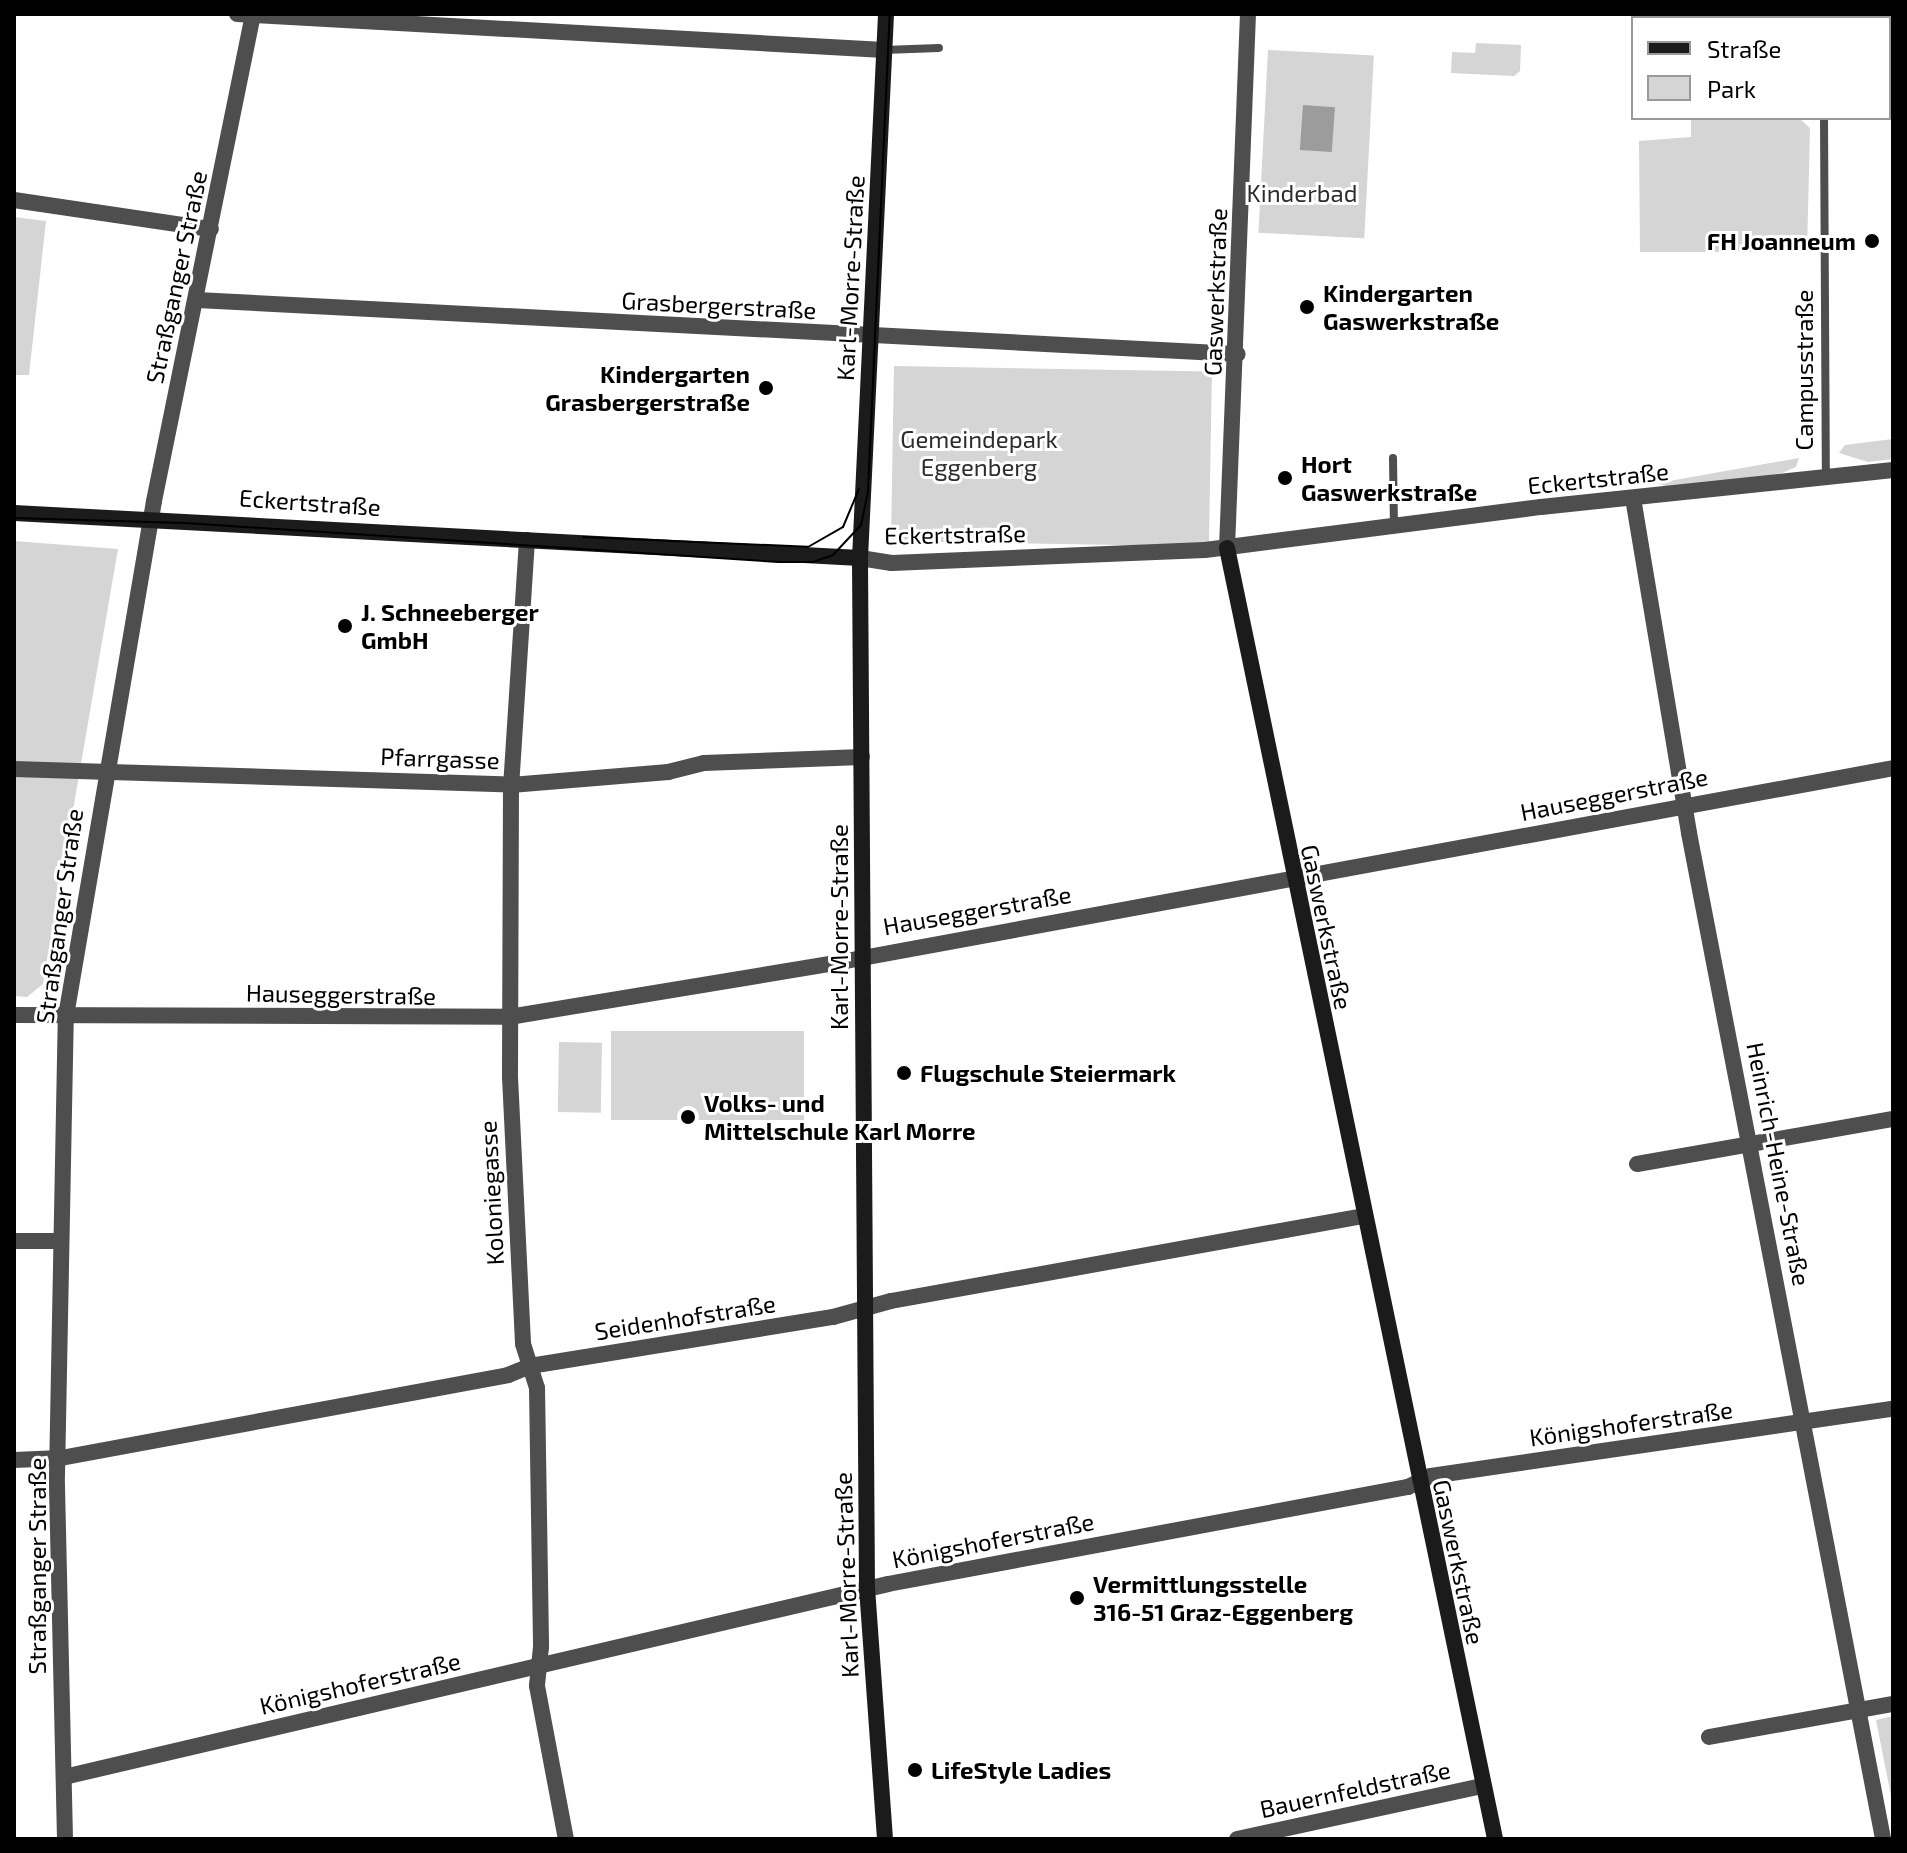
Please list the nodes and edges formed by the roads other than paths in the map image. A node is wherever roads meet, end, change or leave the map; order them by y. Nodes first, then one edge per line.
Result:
1 (886, 14) edge
2 (1248, 14) edge
3 (247, 16) edge
4 (939, 48) dead end
5 (884, 50) junction
6 (1824, 120) edge
7 (14, 200) edge
8 (211, 229) junction
9 (197, 300) junction
10 (871, 338) junction
11 (1238, 354) junction
12 (1393, 458) dead end
13 (1893, 470) edge
14 (1826, 479) junction
15 (1633, 498) junction
16 (14, 513) edge
17 (151, 517) junction
18 (1394, 527) junction
19 (527, 540) junction
20 (1227, 548) junction
21 (860, 558) junction
22 (862, 757) junction
23 (1893, 768) edge
24 (14, 769) edge
25 (104, 769) junction
26 (511, 785) junction
27 (1683, 805) junction
28 (1292, 877) junction
29 (862, 955) junction
30 (14, 1015) edge
31 (66, 1016) junction
32 (509, 1017) junction
33 (1893, 1119) edge
34 (1751, 1144) junction
35 (1637, 1164) dead end
36 (1363, 1216) junction
37 (14, 1241) edge
38 (60, 1241) junction
39 (864, 1309) junction
40 (530, 1366) junction
41 (1893, 1409) edge
42 (1805, 1421) junction
43 (61, 1458) junction
44 (14, 1460) edge
45 (1417, 1481) junction
46 (867, 1590) junction
47 (540, 1666) junction
48 (1893, 1704) edge
49 (1858, 1712) junction
50 (1709, 1737) dead end
51 (64, 1777) junction
52 (1483, 1786) junction
53 (65, 1839) edge
54 (566, 1839) edge
55 (885, 1839) edge
56 (1237, 1839) edge
57 (1495, 1839) edge
58 (1883, 1839) edge

1 - 5 street, Karl-Morre-Straße
2 - 11 street, Gaswerkstraße
3 - 5 street
3 - 8 street, Straßganger Straße
4 - 5 lane
5 - 10 street, Karl-Morre-Straße
6 - 14 lane, Campusstraße
7 - 8 street
8 - 9 street, Straßganger Straße
9 - 10 street, Grasbergerstraße
9 - 17 street, Straßganger Straße
10 - 11 street, Grasbergerstraße
10 - 21 street, Karl-Morre-Straße
11 - 20 street, Gaswerkstraße
12 - 18 lane
13 - 14 street, Eckertstraße
14 - 15 street, Eckertstraße
15 - 18 street, Eckertstraße
15 - 27 street, Heinrich-Heine-Straße
16 - 17 street, Eckertstraße
17 - 19 street, Eckertstraße
17 - 25 street, Straßganger Straße
18 - 20 street, Eckertstraße
19 - 21 street, Eckertstraße
19 - 26 street, Koloniegasse
20 - 21 street, Eckertstraße
20 - 28 street, Gaswerkstraße
21 - 22 street, Karl-Morre-Straße
22 - 26 street, Pfarrgasse
22 - 29 street, Karl-Morre-Straße
23 - 27 street, Hauseggerstraße
24 - 25 street, Pfarrgasse
25 - 26 street, Pfarrgasse
25 - 31 street, Straßganger Straße
26 - 32 street, Koloniegasse
27 - 28 street, Hauseggerstraße
27 - 34 street, Heinrich-Heine-Straße
28 - 29 street, Hauseggerstraße
28 - 36 street, Gaswerkstraße
29 - 32 street, Hauseggerstraße
29 - 39 street, Karl-Morre-Straße
30 - 31 street, Hauseggerstraße
31 - 32 street, Hauseggerstraße
31 - 38 street, Straßganger Straße
32 - 40 street, Koloniegasse
33 - 34 street
34 - 35 street
34 - 42 street, Heinrich-Heine-Straße
36 - 39 street, Seidenhofstraße
36 - 45 street, Gaswerkstraße
37 - 38 street
38 - 43 street, Straßganger Straße
39 - 40 street, Seidenhofstraße
39 - 46 street, Karl-Morre-Straße
40 - 43 street, Seidenhofstraße
40 - 47 street, Koloniegasse
41 - 42 street, Königshoferstraße
42 - 45 street, Königshoferstraße
42 - 49 street, Heinrich-Heine-Straße
43 - 44 street, Seidenhofstraße
43 - 51 street, Straßganger Straße
45 - 46 street, Königshoferstraße
45 - 52 street, Gaswerkstraße
46 - 47 street, Königshoferstraße
46 - 55 street, Karl-Morre-Straße
47 - 51 street, Königshoferstraße
47 - 54 street, Koloniegasse
48 - 49 street
49 - 50 street
49 - 58 street, Heinrich-Heine-Straße
51 - 53 street, Straßganger Straße
52 - 56 street, Bauernfeldstraße
52 - 57 street, Gaswerkstraße

